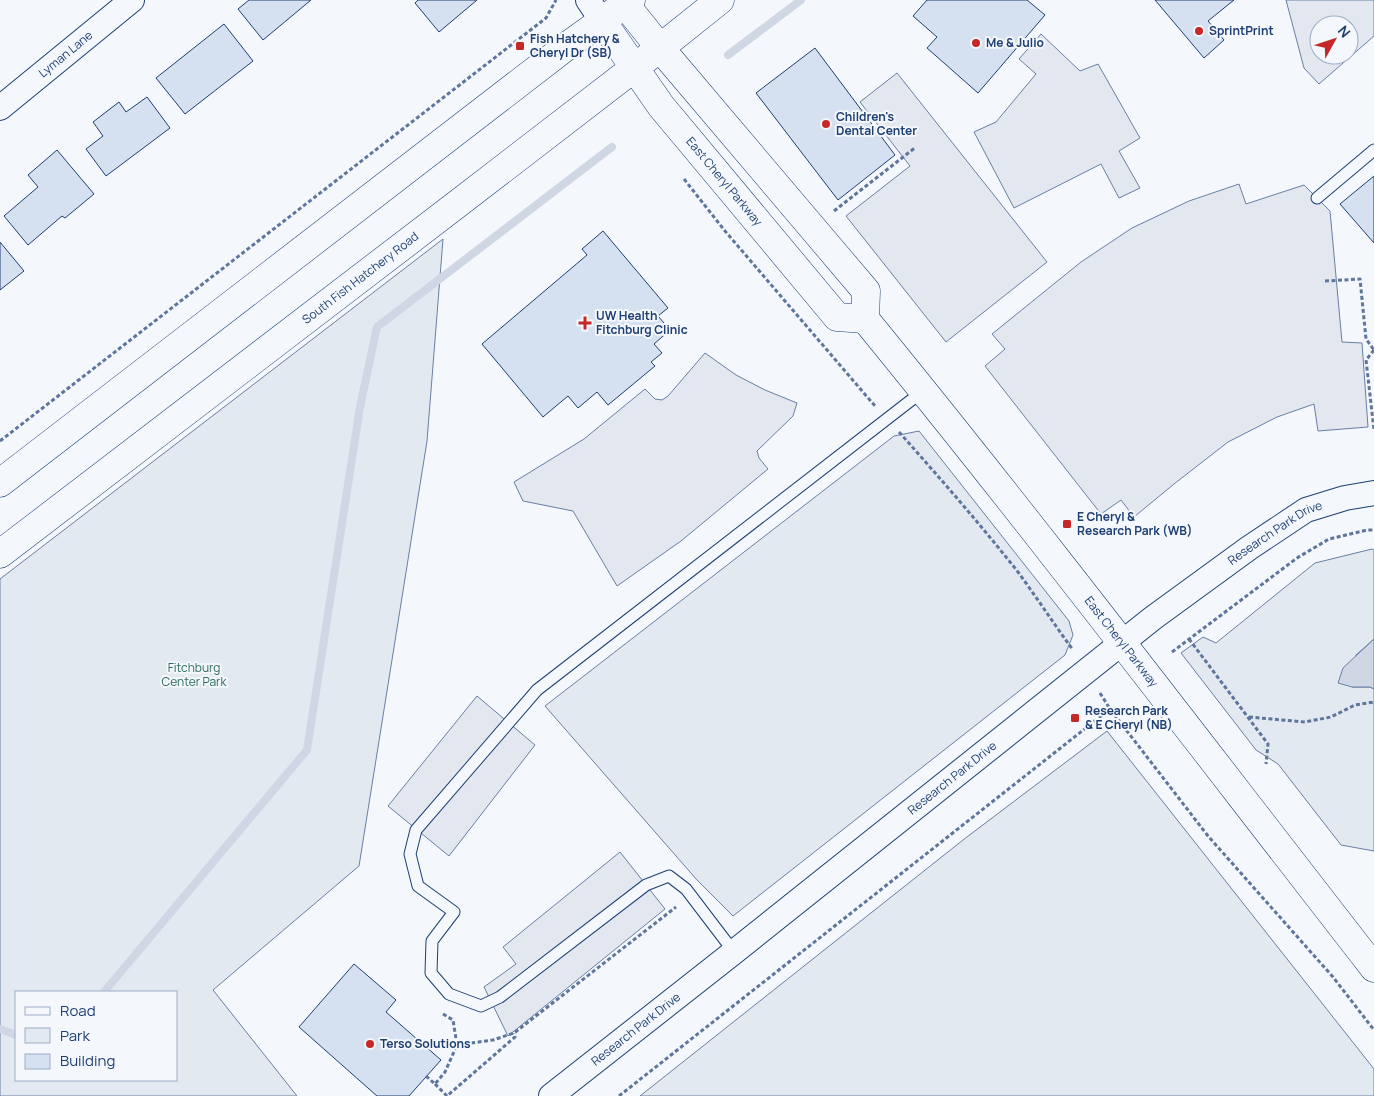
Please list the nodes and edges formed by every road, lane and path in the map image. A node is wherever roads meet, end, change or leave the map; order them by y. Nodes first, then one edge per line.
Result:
1 (132, 0) edge
2 (556, 0) edge
3 (720, 0) edge
4 (626, 1) edge
5 (595, 10) edge
6 (660, 48) junction
7 (634, 67) junction
8 (0, 108) edge
9 (916, 147) dead end
10 (1374, 150) edge
11 (682, 177) dead end
12 (1317, 198) dead end
13 (832, 213) dead end
14 (1325, 281) dead end
15 (864, 319) junction
16 (1374, 350) edge
17 (923, 391) junction
18 (1372, 392) edge
19 (867, 397) dead end
20 (1374, 430) edge
21 (905, 439) dead end
22 (0, 441) edge
23 (0, 483) edge
24 (1374, 493) edge
25 (1374, 530) edge
26 (0, 554) edge
27 (1189, 639) junction
28 (1122, 643) junction
29 (1073, 650) dead end
30 (1172, 652) dead end
31 (1098, 691) dead end
32 (1374, 702) edge
33 (1110, 709) junction
34 (1248, 716) junction
35 (1266, 764) dead end
36 (676, 907) dead end
37 (734, 952) junction
38 (1374, 968) edge
39 (1374, 1030) edge
40 (514, 1033) junction
41 (426, 1076) dead end
42 (435, 1084) junction
43 (447, 1096) edge
44 (551, 1096) edge
45 (619, 1096) edge

1 - 8 street, Lyman Lane
2 - 22 path
3 - 6 main road, South Fish Hatchery Road
4 - 5 main road
4 - 6 main road
5 - 7 main road, East Cheryl Parkway
5 - 23 main road
6 - 7 main road, South Fish Hatchery Road
6 - 15 main road
7 - 15 main road, East Cheryl Parkway
7 - 26 main road, South Fish Hatchery Road
9 - 13 path
10 - 12 lane
11 - 19 path
14 - 16 path
15 - 17 main road, East Cheryl Parkway
16 - 18 path
17 - 28 main road, East Cheryl Parkway
17 - 37 lane
18 - 20 path
21 - 29 path
24 - 28 street, Research Park Drive
25 - 27 path
27 - 30 path
27 - 34 path
28 - 37 street, Research Park Drive
28 - 38 main road, East Cheryl Parkway
31 - 33 path
32 - 34 path
33 - 39 path
33 - 45 path
34 - 35 path
36 - 40 path
37 - 44 street, Research Park Drive
40 - 42 path
40 - 43 path
41 - 42 path
42 - 43 path

